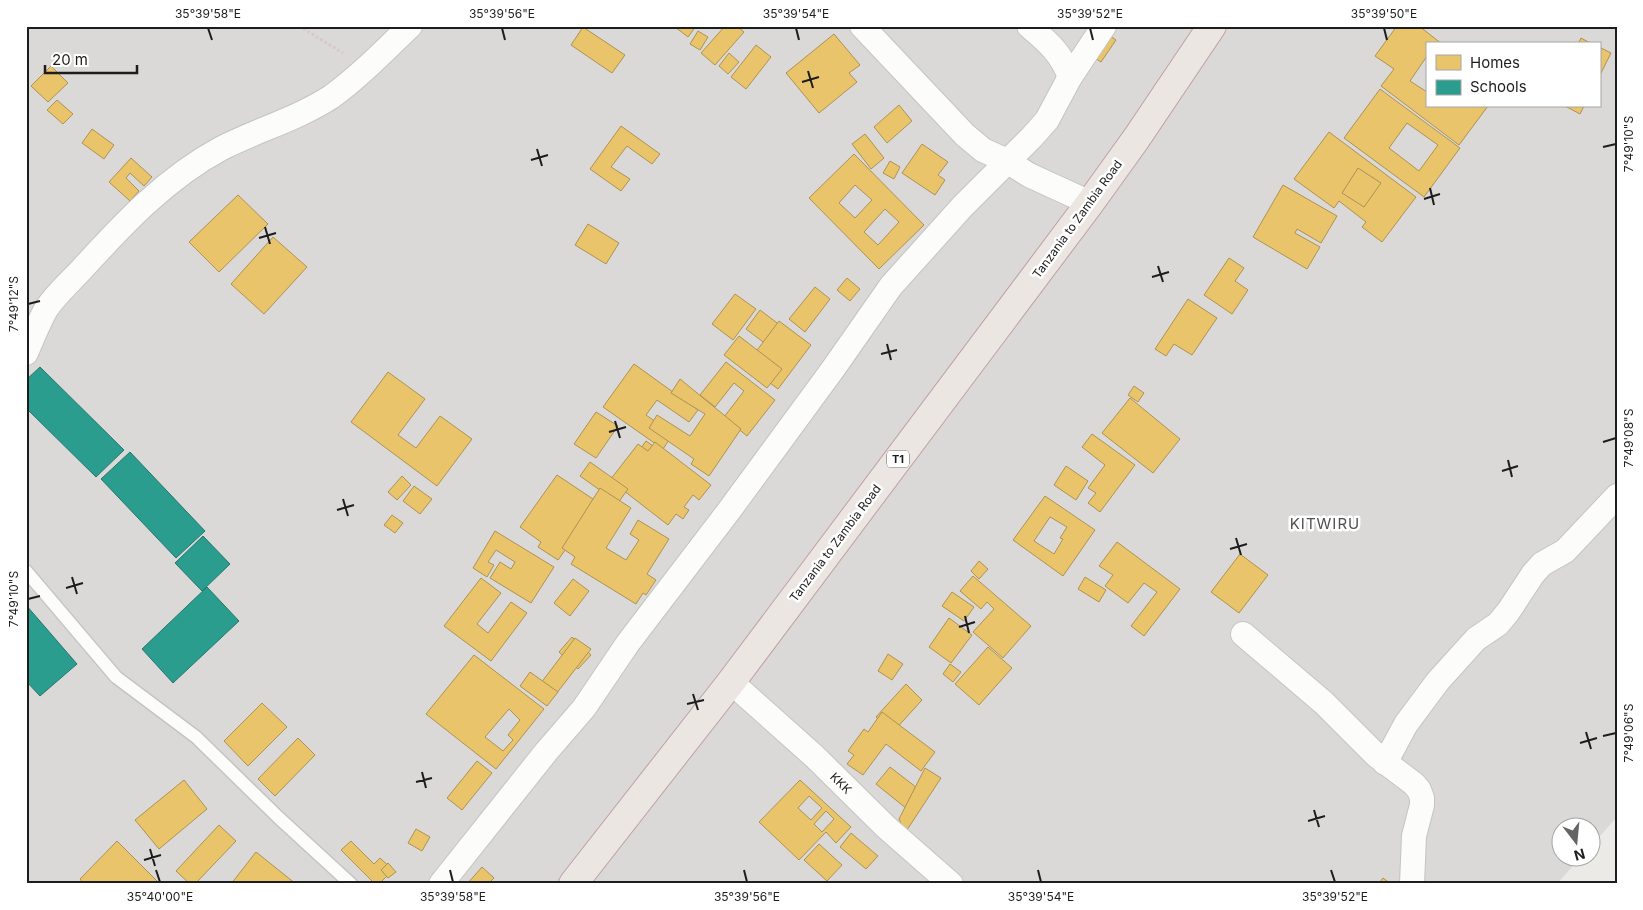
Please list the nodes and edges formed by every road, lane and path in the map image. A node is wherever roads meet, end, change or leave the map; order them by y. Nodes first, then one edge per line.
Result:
1 (299, 26) edge
2 (410, 26) edge
3 (862, 26) edge
4 (1029, 26) edge
5 (1104, 26) edge
6 (1212, 26) edge
7 (371, 65) junction
8 (1070, 76) junction
9 (1007, 161) junction
10 (1090, 203) junction
11 (26, 353) edge
12 (1617, 496) edge
13 (26, 572) edge
14 (1243, 634) dead end
15 (731, 682) junction
16 (1385, 763) junction
17 (351, 884) edge
18 (442, 884) edge
19 (573, 884) edge
20 (951, 884) edge
21 (1412, 884) edge

1 - 7 path
2 - 7 street
3 - 9 street
4 - 8 street
5 - 8 street
6 - 10 highway, Tanzania to Zambia Road / T1
7 - 11 street
8 - 9 street
9 - 10 street
9 - 18 street
10 - 15 highway, Tanzania to Zambia Road / T1
12 - 16 street
13 - 17 lane
14 - 16 street
15 - 19 highway, Tanzania to Zambia Road / T1
15 - 20 street, KKK
16 - 21 street

